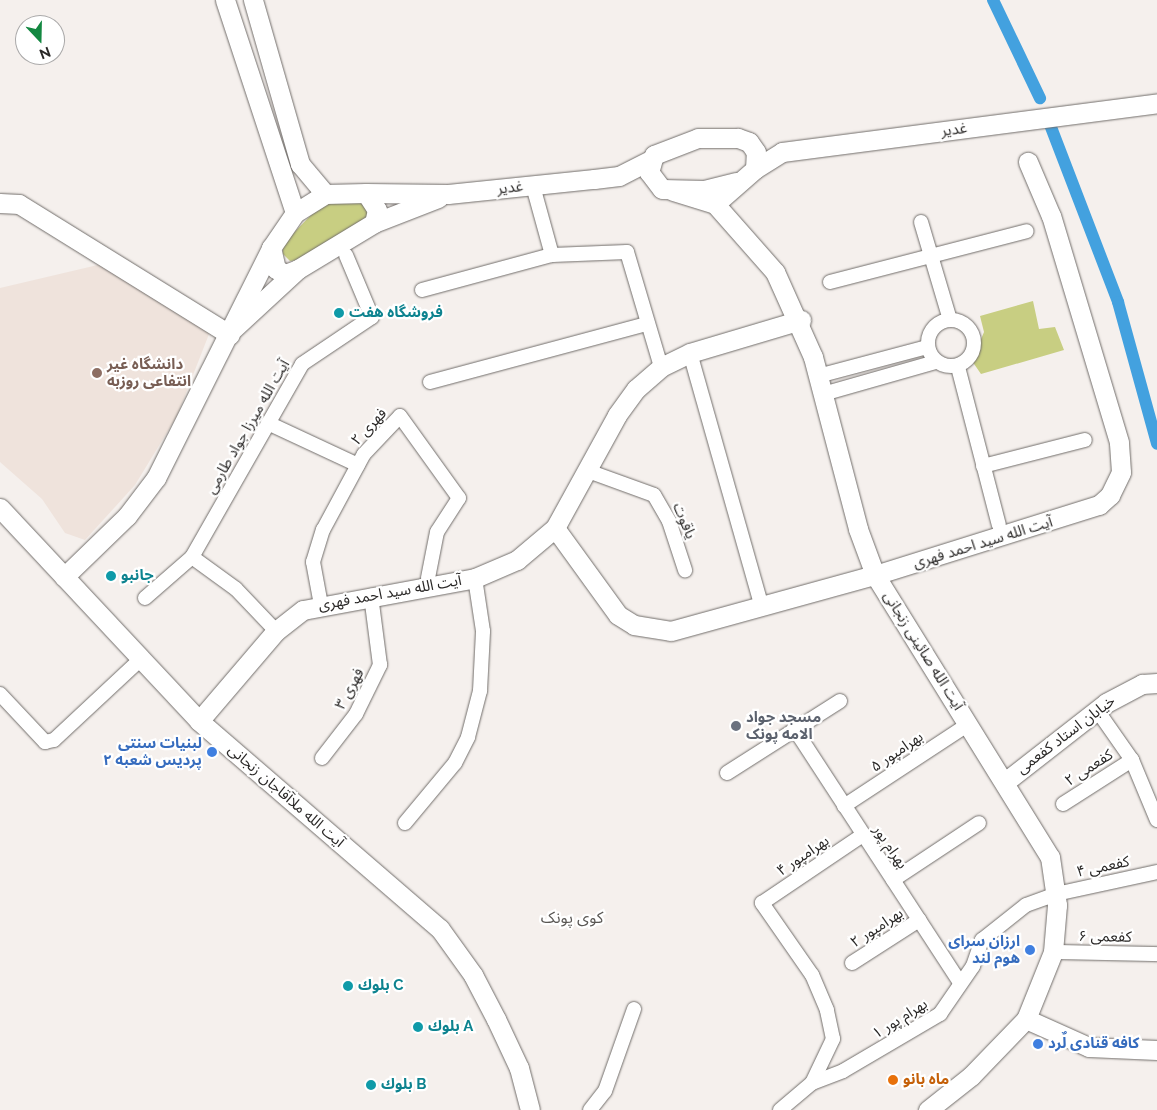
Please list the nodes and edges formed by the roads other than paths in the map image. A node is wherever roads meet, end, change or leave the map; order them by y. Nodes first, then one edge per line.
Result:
1 (225, 0) edge
2 (253, 0) edge
3 (1157, 103) edge
4 (753, 146) junction
5 (782, 152) junction
6 (651, 160) junction
7 (1028, 162) dead end
8 (755, 169) junction
9 (619, 176) junction
10 (653, 182) junction
11 (736, 182) junction
12 (533, 186) junction
13 (674, 191) junction
14 (366, 193) junction
15 (325, 194) junction
16 (448, 194) junction
17 (0, 203) edge
18 (715, 204) junction
19 (295, 213) junction
20 (374, 222) junction
21 (921, 222) dead end
22 (1027, 230) dead end
23 (271, 248) junction
24 (930, 252) junction
25 (346, 255) dead end
26 (552, 255) junction
27 (298, 269) junction
28 (830, 282) dead end
29 (422, 290) dead end
30 (800, 320) junction
31 (950, 320) junction
32 (646, 324) junction
33 (232, 332) junction
34 (927, 347) junction
35 (690, 353) junction
36 (935, 362) junction
37 (958, 366) junction
38 (660, 367) junction
39 (430, 382) dead end
40 (821, 385) junction
41 (268, 423) junction
42 (1085, 440) dead end
43 (358, 465) junction
44 (983, 466) junction
45 (588, 471) junction
46 (0, 508) edge
47 (999, 525) dead end
48 (555, 528) junction
49 (192, 557) junction
50 (685, 570) dead end
51 (875, 575) junction
52 (64, 577) junction
53 (428, 578) dead end
54 (475, 578) junction
55 (370, 596) junction
56 (145, 598) dead end
57 (321, 605) junction
58 (762, 608) junction
59 (276, 631) junction
60 (142, 658) junction
61 (1157, 682) edge
62 (0, 694) edge
63 (840, 701) dead end
64 (1097, 710) junction
65 (200, 721) junction
66 (968, 724) junction
67 (794, 728) junction
68 (322, 758) dead end
69 (1132, 760) junction
70 (727, 773) dead end
71 (1005, 782) junction
72 (1152, 787) edge
73 (1063, 804) dead end
74 (844, 806) junction
75 (1157, 820) edge
76 (405, 823) dead end
77 (980, 823) dead end
78 (863, 835) junction
79 (1157, 872) edge
80 (893, 880) junction
81 (1056, 894) junction
82 (919, 920) junction
83 (1053, 952) junction
84 (1157, 954) edge
85 (852, 963) dead end
86 (960, 983) junction
87 (634, 1009) dead end
88 (1026, 1019) junction
89 (1157, 1050) edge
90 (812, 1083) junction
91 (530, 1110) edge
92 (590, 1110) edge
93 (780, 1110) edge
94 (928, 1110) edge

1 - 19 main road
2 - 15 main road
3 - 5 main road, غدیر
4 - 5 main road, غدیر
4 - 6 main road, غدیر
4 - 8 main road
5 - 8 main road, غدیر
6 - 9 main road, غدیر
6 - 10 main road
7 - 51 main road, آیت الله سید احمد فهری
8 - 11 main road, غدیر
9 - 10 main road
9 - 12 main road, غدیر
10 - 13 main road
11 - 13 main road
11 - 18 main road
12 - 16 main road, غدیر
12 - 26 street
13 - 18 main road
14 - 15 main road, غدیر
14 - 16 main road, غدیر
14 - 20 main road
15 - 19 main road
16 - 20 main road
17 - 33 main road
18 - 30 main road, آیت الله صائینی زنجانی
19 - 23 main road
20 - 27 main road
21 - 24 street
22 - 24 street
23 - 27 main road
23 - 33 main road
24 - 28 street
24 - 31 street
25 - 41 street, آیت الله میرزا جواد طارمی
26 - 29 street
26 - 32 street
27 - 33 main road
30 - 35 main road, آیت الله سید احمد فهری
30 - 40 main road, آیت الله صائینی زنجانی
31 - 34 street
31 - 37 street
32 - 38 street
32 - 39 street
33 - 52 main road
34 - 36 street
34 - 40 street
35 - 38 main road, آیت الله سید احمد فهری
35 - 58 street
36 - 37 street
36 - 40 street
37 - 44 street
38 - 45 main road, آیت الله سید احمد فهری
40 - 51 main road, آیت الله صائینی زنجانی
41 - 43 street
41 - 49 street, آیت الله میرزا جواد طارمی
42 - 44 street
43 - 53 street, فهری ۲
43 - 57 street, فهری ۲
44 - 47 street
45 - 48 main road, آیت الله سید احمد فهری
45 - 50 street, یاقوت
46 - 52 main road, آیت الله ملاآقاجان زنجانی
48 - 54 main road, آیت الله سید احمد فهری
48 - 58 main road, آیت الله سید احمد فهری
49 - 56 street, آیت الله میرزا جواد طارمی
49 - 59 street
51 - 58 main road, آیت الله سید احمد فهری
51 - 66 main road, آیت الله صائینی زنجانی
52 - 60 main road, آیت الله ملاآقاجان زنجانی
54 - 55 main road, آیت الله سید احمد فهری
54 - 76 street
55 - 57 main road, آیت الله سید احمد فهری
55 - 68 street, فهری ۳
57 - 59 main road, آیت الله سید احمد فهری
59 - 65 main road, آیت الله سید احمد فهری
60 - 62 street
60 - 65 main road, آیت الله ملاآقاجان زنجانی
61 - 64 main road, خیابان استاد کفعمی
63 - 67 street
64 - 69 street
64 - 71 main road, خیابان استاد کفعمی
65 - 91 main road, آیت الله ملاآقاجان زنجانی
66 - 71 main road, آیت الله صائینی زنجانی
66 - 74 street, بهرامپور ۵
67 - 70 street
67 - 74 street, بهرام پور
69 - 72 street
69 - 73 street, کفعمی ۲
71 - 81 main road, آیت الله صائینی زنجانی
72 - 75 street
74 - 78 street, بهرام پور
77 - 80 street
78 - 80 street, بهرام پور
78 - 90 street, بهرامپور ۴
79 - 81 street, کفعمی ۴
80 - 82 street, بهرام پور
81 - 83 main road, آیت الله صائینی زنجانی
81 - 86 street, بهرام پور ۱
82 - 85 street, بهرامپور ۲
82 - 86 street, بهرام پور
83 - 84 street, کفعمی ۶
83 - 88 main road, آیت الله صائینی زنجانی
86 - 90 street, بهرام پور ۱
87 - 92 street
88 - 89 main road
88 - 94 main road, آیت الله صائینی زنجانی
90 - 93 street, بهرام پور ۱

